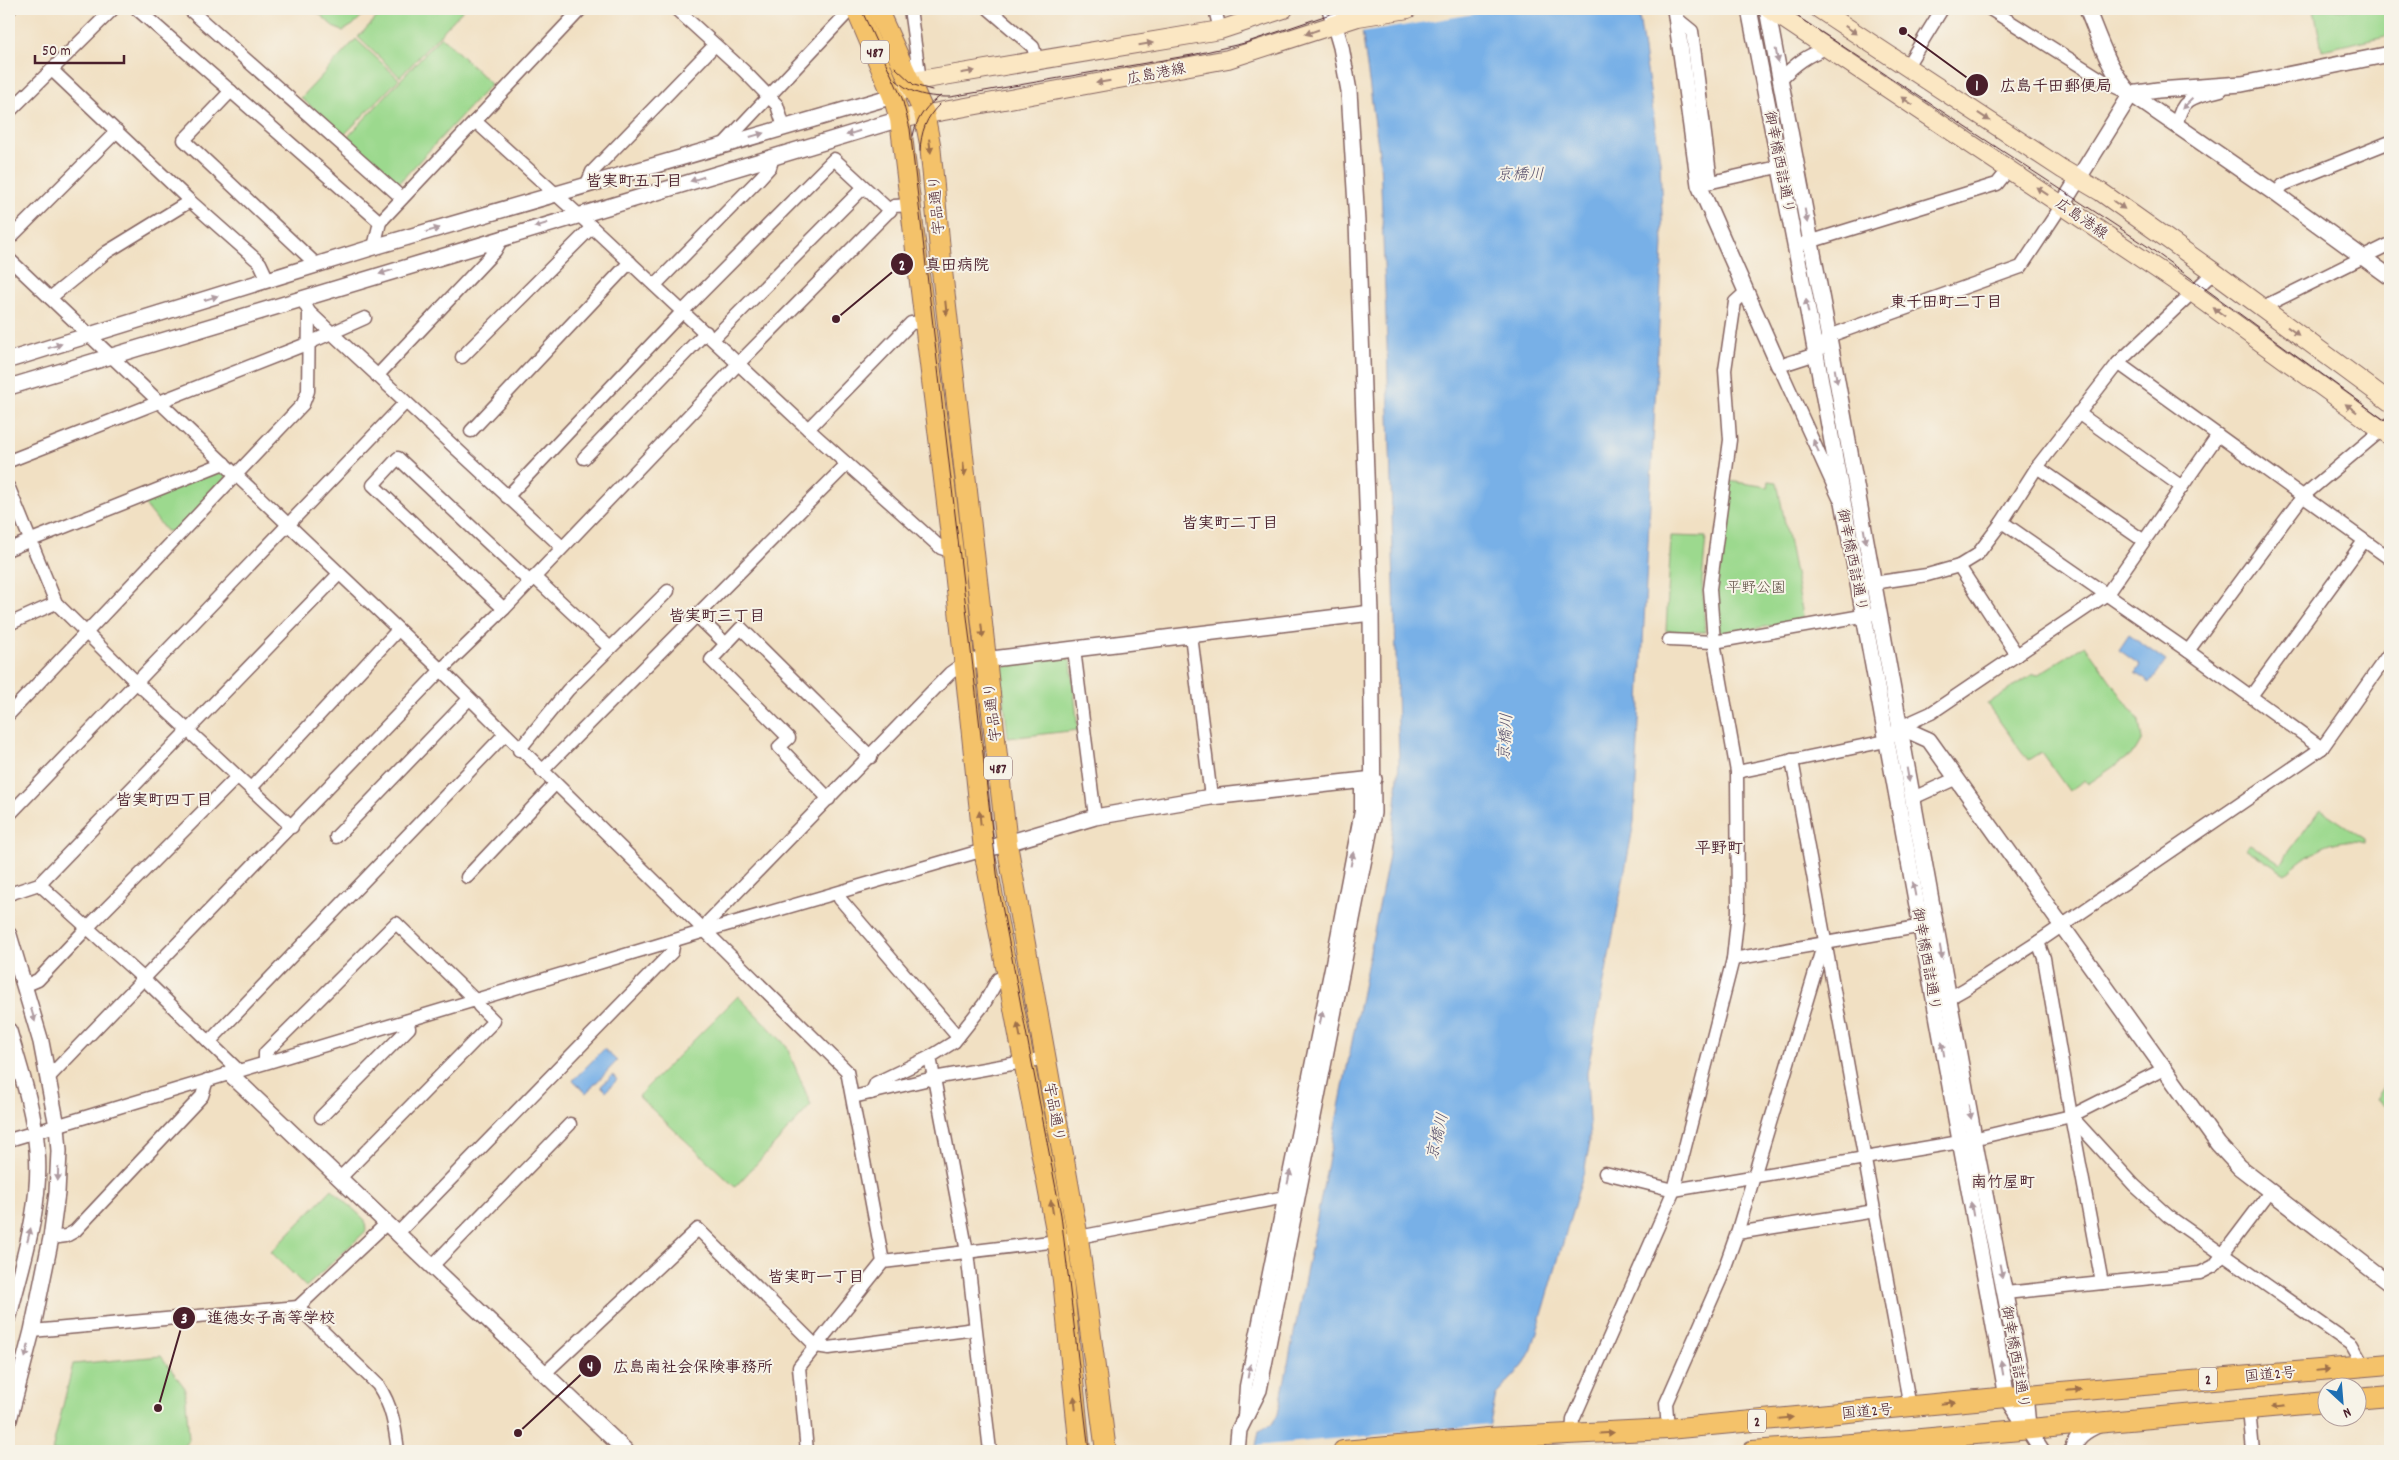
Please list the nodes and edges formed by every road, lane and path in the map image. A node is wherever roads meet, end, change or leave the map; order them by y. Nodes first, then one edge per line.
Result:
1 (113, 9) edge
2 (137, 9) edge
3 (189, 9) edge
4 (582, 9) edge
5 (676, 9) edge
6 (851, 9) edge
7 (856, 9) edge
8 (877, 9) edge
9 (910, 9) edge
10 (989, 9) edge
11 (1215, 9) edge
12 (1284, 9) edge
13 (1408, 9) edge
14 (1750, 9) edge
15 (1768, 9) edge
16 (1818, 9) edge
17 (1942, 9) edge
18 (1990, 9) edge
19 (2088, 9) edge
20 (1676, 13) edge
21 (1333, 16) edge
22 (1220, 30) junction
23 (716, 45) junction
24 (1827, 48) junction
25 (2390, 54) edge
26 (1037, 61) junction
27 (1906, 66) junction
28 (52, 70) junction
29 (1781, 80) junction
30 (916, 81) junction
31 (2241, 84) junction
32 (230, 91) junction
33 (2131, 94) junction
34 (769, 96) junction
35 (893, 96) junction
36 (9, 112) edge
37 (924, 113) junction
38 (900, 119) junction
39 (475, 121) junction
40 (2177, 124) junction
41 (784, 128) junction
42 (117, 131) junction
43 (2390, 142) edge
44 (723, 145) junction
45 (773, 156) junction
46 (1782, 166) junction
47 (2009, 169) junction
48 (2078, 178) junction
49 (1705, 183) junction
50 (586, 186) junction
51 (864, 187) junction
52 (557, 194) junction
53 (2276, 194) junction
54 (402, 198) junction
55 (190, 201) junction
56 (912, 205) junction
57 (2062, 205) junction
58 (890, 211) junction
59 (578, 214) junction
60 (380, 222) junction
61 (592, 227) junction
62 (503, 236) junction
63 (9, 239) edge
64 (1811, 241) junction
65 (2390, 244) edge
66 (1796, 246) junction
67 (374, 247) junction
68 (2363, 257) junction
69 (9, 259) edge
70 (630, 262) junction
71 (317, 265) junction
72 (2214, 272) junction
73 (2390, 277) edge
74 (268, 280) junction
75 (655, 285) junction
76 (1746, 292) junction
77 (2193, 293) junction
78 (50, 298) junction
79 (306, 304) junction
80 (2261, 308) junction
81 (684, 312) junction
82 (364, 318) dead end
83 (926, 322) junction
84 (330, 332) junction
85 (90, 335) junction
86 (709, 336) junction
87 (1829, 336) junction
88 (308, 342) junction
89 (1816, 354) junction
90 (110, 356) junction
91 (462, 357) dead end
92 (9, 360) edge
93 (739, 363) junction
94 (2118, 363) junction
95 (1779, 366) junction
96 (377, 376) junction
97 (9, 387) edge
98 (158, 401) junction
99 (2390, 402) edge
100 (405, 403) junction
101 (2078, 413) junction
102 (808, 429) junction
103 (2387, 429) edge
104 (471, 431) dead end
105 (2218, 434) junction
106 (584, 458) dead end
107 (9, 461) edge
108 (224, 463) junction
109 (847, 464) junction
110 (2037, 467) junction
111 (236, 474) junction
112 (2182, 487) junction
113 (9, 488) edge
114 (2303, 496) junction
115 (507, 497) junction
116 (1843, 507) junction
117 (2002, 522) junction
118 (290, 525) junction
119 (2364, 540) junction
120 (30, 541) junction
121 (2144, 541) junction
122 (562, 548) junction
123 (9, 549) edge
124 (953, 552) junction
125 (2390, 559) edge
126 (1958, 566) junction
127 (339, 574) junction
128 (532, 579) junction
129 (1866, 584) junction
130 (668, 590) dead end
131 (2106, 594) junction
132 (56, 603) junction
133 (504, 609) junction
134 (1371, 613) junction
135 (1871, 614) junction
136 (697, 616) junction
137 (9, 624) edge
138 (398, 630) junction
139 (86, 634) junction
140 (1191, 635) junction
141 (1669, 640) dead end
142 (1714, 642) junction
143 (726, 644) junction
144 (610, 648) junction
145 (1074, 648) junction
146 (2188, 651) junction
147 (2390, 652) edge
148 (2017, 655) junction
149 (986, 660) junction
150 (964, 663) junction
151 (441, 670) junction
152 (136, 682) junction
153 (2250, 696) junction
154 (469, 699) junction
155 (9, 714) edge
156 (1900, 727) junction
157 (188, 730) junction
158 (504, 735) junction
159 (1886, 741) junction
160 (2322, 748) junction
161 (519, 750) junction
162 (871, 757) junction
163 (1792, 760) junction
164 (542, 771) junction
165 (1736, 772) junction
166 (238, 777) junction
167 (1957, 778) junction
168 (1368, 779) junction
169 (554, 784) junction
170 (251, 788) junction
171 (1211, 797) junction
172 (1912, 798) junction
173 (830, 799) junction
174 (9, 816) edge
175 (1095, 817) junction
176 (292, 827) junction
177 (336, 837) dead end
178 (1007, 844) junction
179 (984, 850) junction
180 (466, 878) dead end
181 (39, 884) junction
182 (838, 893) junction
183 (9, 894) edge
184 (1928, 925) junction
185 (2062, 925) junction
186 (87, 928) junction
187 (705, 931) junction
188 (9, 934) edge
189 (674, 941) junction
190 (2038, 942) junction
191 (1824, 943) junction
192 (1732, 959) junction
193 (1008, 976) junction
194 (144, 979) junction
195 (24, 986) junction
196 (1942, 999) junction
197 (476, 1001) junction
198 (406, 1021) junction
199 (9, 1031) edge
200 (958, 1038) junction
201 (210, 1042) junction
202 (930, 1057) junction
203 (1045, 1058) junction
204 (1025, 1061) junction
205 (265, 1062) junction
206 (2164, 1069) junction
207 (234, 1072) junction
208 (934, 1078) junction
209 (47, 1079) junction
210 (207, 1080) junction
211 (871, 1093) junction
212 (853, 1097) junction
213 (2071, 1116) junction
214 (321, 1117) dead end
215 (570, 1124) dead end
216 (56, 1126) junction
217 (34, 1132) junction
218 (9, 1140) edge
219 (1967, 1140) junction
220 (1866, 1158) junction
221 (1606, 1173) dead end
222 (1754, 1175) junction
223 (340, 1178) junction
224 (1674, 1190) junction
225 (2270, 1192) junction
226 (1285, 1197) junction
227 (1875, 1211) junction
228 (392, 1228) junction
229 (1737, 1233) junction
230 (51, 1238) junction
231 (1078, 1238) junction
232 (1058, 1241) junction
233 (967, 1252) junction
234 (2223, 1255) junction
235 (883, 1262) junction
236 (432, 1266) junction
237 (2102, 1283) junction
238 (2390, 1284) edge
239 (2005, 1293) junction
240 (298, 1307) junction
241 (9, 1316) edge
242 (975, 1330) junction
243 (32, 1331) junction
244 (816, 1346) junction
245 (2390, 1364) edge
246 (2364, 1366) junction
247 (544, 1374) junction
248 (2016, 1396) junction
249 (2390, 1396) edge
250 (2366, 1398) edge
251 (2316, 1403) edge
252 (1910, 1407) junction
253 (2249, 1410) junction
254 (1244, 1419) junction
255 (9, 1420) edge
256 (2108, 1422) junction
257 (2028, 1428) junction
258 (1668, 1429) junction
259 (1572, 1434) junction
260 (1911, 1446) edge
261 (398, 1451) edge
262 (626, 1451) edge
263 (807, 1451) edge
264 (990, 1451) edge
265 (1080, 1451) edge
266 (1106, 1451) edge
267 (1237, 1451) edge
268 (1343, 1451) edge
269 (1752, 1451) edge
270 (2042, 1451) edge
271 (2072, 1451) edge
272 (2253, 1451) edge

1 - 28 street
2 - 32 street
3 - 54 street
4 - 39 street
5 - 23 street
6 - 34 street
7 - 35 highway, 宇品通り / 487
8 - 30 highway, 宇品通り / 487
9 - 30 street
10 - 26 street
11 - 22 street
12 - 22 main road, 広島港線
13 - 21 main road, 広島港線
14 - 46 street, 御幸橋西詰通り
15 - 24 main road, 広島港線
15 -> 29 street, 御幸橋西詰通り
16 -> 27 main road, 広島港線
17 - 27 street
18 - 33 street
19 - 33 street
20 - 49 street
21 -> 37 main road, 広島港線
21 - 134 street
26 -> 22 main road, 広島港線
23 - 34 street
23 - 50 street
24 - 29 street
47 -> 24 main road, 広島港線
25 - 31 street
30 -> 26 main road, 広島港線
27 -> 48 main road, 広島港線
28 - 36 street
28 - 42 street
29 -> 64 street, 御幸橋西詰通り
30 - 35 main road, 広島港線
30 - 37 highway, 宇品通り / 487
31 - 33 street
31 -> 40 street
32 - 60 street
32 - 71 street
33 - 40 street
33 - 48 street
34 - 41 street
34 - 44 street
35 - 38 highway, 宇品通り / 487
35 - 41 street
37 - 38 main road, 広島港線
37 -> 149 highway, 宇品通り / 487
38 -> 45 street
38 - 56 highway, 宇品通り / 487
39 - 52 street
39 - 54 street
40 - 53 street
44 -> 41 street
42 - 55 street
42 - 63 street
43 - 53 street
44 - 50 street
45 -> 59 street
45 - 75 street
46 - 49 street
46 - 66 street, 御幸橋西詰通り
57 -> 47 main road, 広島港線
47 - 64 street
48 - 57 street
48 -> 72 main road, 広島港線
49 - 76 street
50 - 52 street
51 - 58 street
51 - 81 street
51 - 86 street
52 - 59 street
67 -> 52 street
53 - 68 street
54 - 60 street
55 - 74 street
55 - 78 street
56 - 58 street
56 - 83 highway, 宇品通り / 487
57 - 77 main road, 広島港線
57 - 87 street
58 - 93 street
59 - 61 street
59 -> 62 street
60 - 67 street
61 - 70 street
61 - 91 street
62 -> 79 street
62 - 96 street
64 - 66 street
64 - 87 street, 御幸橋西詰通り
65 - 68 street
89 -> 66 street, 御幸橋西詰通り
67 - 71 street
68 - 73 street
68 - 80 street
69 - 78 street
70 - 75 street
70 - 104 street
71 - 74 street
72 - 77 street
72 - 80 main road, 広島港線
85 -> 74 street
75 - 81 street
76 - 95 street
76 - 142 street
77 - 94 street
103 -> 77 main road, 広島港線
78 - 85 street
79 - 84 street
79 - 88 street
79 - 90 street
80 -> 99 main road, 広島港線
81 - 86 street
81 - 115 street
82 - 84 street
83 - 102 street
83 - 124 highway, 宇品通り / 487
84 - 88 street
84 - 96 street
85 - 90 street
92 -> 85 street
86 - 93 street
86 - 106 street
87 - 89 street
87 -> 129 street, 御幸橋西詰通り
88 - 98 street
88 - 111 street
89 - 95 street
89 - 116 street, 御幸橋西詰通り
90 - 97 street
90 - 98 street
93 - 102 street
93 - 122 street
94 - 101 street
94 - 105 street
116 -> 95 street
96 - 100 street
98 - 107 street
98 - 108 street
100 - 115 street
100 - 118 street
101 - 110 street
101 - 112 street
102 - 109 street
103 - 114 street
105 - 112 street
105 - 114 street
108 - 111 street
108 - 120 street
109 - 124 street
109 - 136 street
110 - 117 street
110 - 121 street
111 - 118 street
111 - 139 street
112 - 121 street
113 - 120 street
114 - 119 street
114 - 146 street
115 - 122 street
116 - 129 street, 御幸橋西詰通り
117 - 126 street
117 - 131 street
118 - 127 street
118 - 152 street
119 - 125 street
119 - 153 street
120 - 123 street
120 - 132 street
121 - 131 street
122 - 128 street
124 - 150 highway, 宇品通り / 487
126 - 129 street
126 - 148 street
127 - 138 street
127 - 157 street
128 - 133 street
128 - 133 street
128 - 144 street
129 - 135 street, 御幸橋西詰通り
130 - 144 street
131 - 146 street
131 - 148 street
132 - 137 street
132 - 139 street
133 - 151 street
134 - 140 street
134 - 168 street
135 - 142 street
135 - 156 street, 御幸橋西詰通り
135 - 159 street, 御幸橋西詰通り
136 - 143 street
136 - 164 street
138 - 151 street
138 - 170 street
139 - 152 street
139 - 155 street
140 - 145 street
140 - 171 street
141 - 142 street
142 - 165 street
143 - 162 street
143 - 173 street
144 - 161 street
145 - 149 street
145 - 175 street
146 - 153 street
147 - 160 street
148 - 156 street
149 - 150 street
149 - 178 highway, 宇品通り / 487
150 - 162 street
179 -> 150 highway, 宇品通り / 487
151 - 154 street
151 - 176 street
152 - 157 street
152 - 174 street
153 - 160 street
154 - 158 street
154 - 177 street
156 - 159 street
156 - 167 street
156 -> 172 street, 御幸橋西詰通り
157 - 166 street
157 - 181 street
158 - 161 street
158 - 201 street
159 - 163 street
184 -> 159 street, 御幸橋西詰通り
160 - 185 street
161 - 164 street
162 - 173 street
163 - 165 street
163 - 191 street
164 - 169 street
165 - 192 street
166 - 170 street
166 - 186 street
167 - 172 street
167 - 185 street
168 - 171 street
226 -> 168 street
168 - 254 street
169 - 180 street
169 - 187 street
170 - 176 street
171 - 175 street
172 - 184 street, 御幸橋西詰通り
173 - 187 street
175 - 178 street
176 - 194 street
178 - 179 street
178 - 203 highway, 宇品通り / 487
179 - 182 street
179 - 193 highway, 宇品通り / 487
181 - 183 street
181 - 186 street
182 - 187 street
182 - 200 street
184 - 191 street
184 - 196 street, 御幸橋西詰通り
185 - 190 street
185 - 206 street
186 - 194 street
186 - 195 street
187 - 189 street
187 - 212 street
188 - 195 street
189 - 197 street
189 - 228 street
190 - 196 street
190 - 213 street
191 - 192 street
191 - 220 street
191 - 222 street
192 - 224 street
193 - 200 street
204 -> 193 highway, 宇品通り / 487
194 - 201 street
194 - 209 street
195 -> 209 street
196 - 219 street, 御幸橋西詰通り
197 - 198 street
197 - 205 street
197 - 223 street
198 - 205 street
198 - 214 street
199 - 217 street
200 - 202 street
201 - 207 street
202 - 208 street
202 - 211 street
203 - 204 street
203 - 231 highway, 宇品通り / 487
204 - 208 street
232 -> 204 highway, 宇品通り / 487
205 - 207 street
206 - 213 street
206 - 225 street
207 - 210 street
207 - 223 street
208 - 211 street
208 - 233 street
209 - 216 street
210 - 216 street
210 - 230 street
211 - 212 street
212 - 235 street
213 - 219 street
213 - 234 street
213 - 237 street
215 - 236 street
216 - 217 street
216 -> 230 street
217 - 218 street
241 -> 217 street
219 - 220 street
219 -> 239 street, 御幸橋西詰通り
248 -> 219 street, 御幸橋西詰通り
220 - 222 street
220 - 227 street
221 - 224 street
222 - 224 street
222 - 229 street
223 - 228 street
224 - 259 street
225 - 234 street
225 - 238 street
226 - 231 street
254 -> 226 street
227 - 229 street
227 - 252 street
228 - 236 street
228 - 240 street
229 - 258 street
230 - 243 street
231 - 232 street
231 - 266 highway, 宇品通り / 487
232 - 233 street
265 -> 232 highway, 宇品通り / 487
233 - 235 street
233 - 242 street
234 - 237 street
234 - 246 street
235 - 244 street
236 - 247 street
237 - 239 street
239 - 248 street, 御幸橋西詰通り
240 - 243 street
240 - 261 street
242 - 244 street
242 - 264 street
243 -> 255 street
244 - 247 street
244 - 263 street
245 - 246 highway, 国道2号 / 2
248 -> 246 highway, 国道2号 / 2
247 - 262 street
252 -> 248 highway, 国道2号 / 2
248 - 257 street, 御幸橋西詰通り
249 - 250 highway
251 -> 253 highway, 2
258 -> 252 highway, 国道2号 / 2
253 - 256 highway, 2
253 - 272 street
254 - 267 street
256 - 257 highway, 2
256 - 271 street
257 - 260 highway, 2
257 - 270 street, 御幸橋西詰通り
259 -> 258 highway, 国道2号 / 2
259 - 268 highway, 国道2号 / 2
260 - 269 highway, 2

